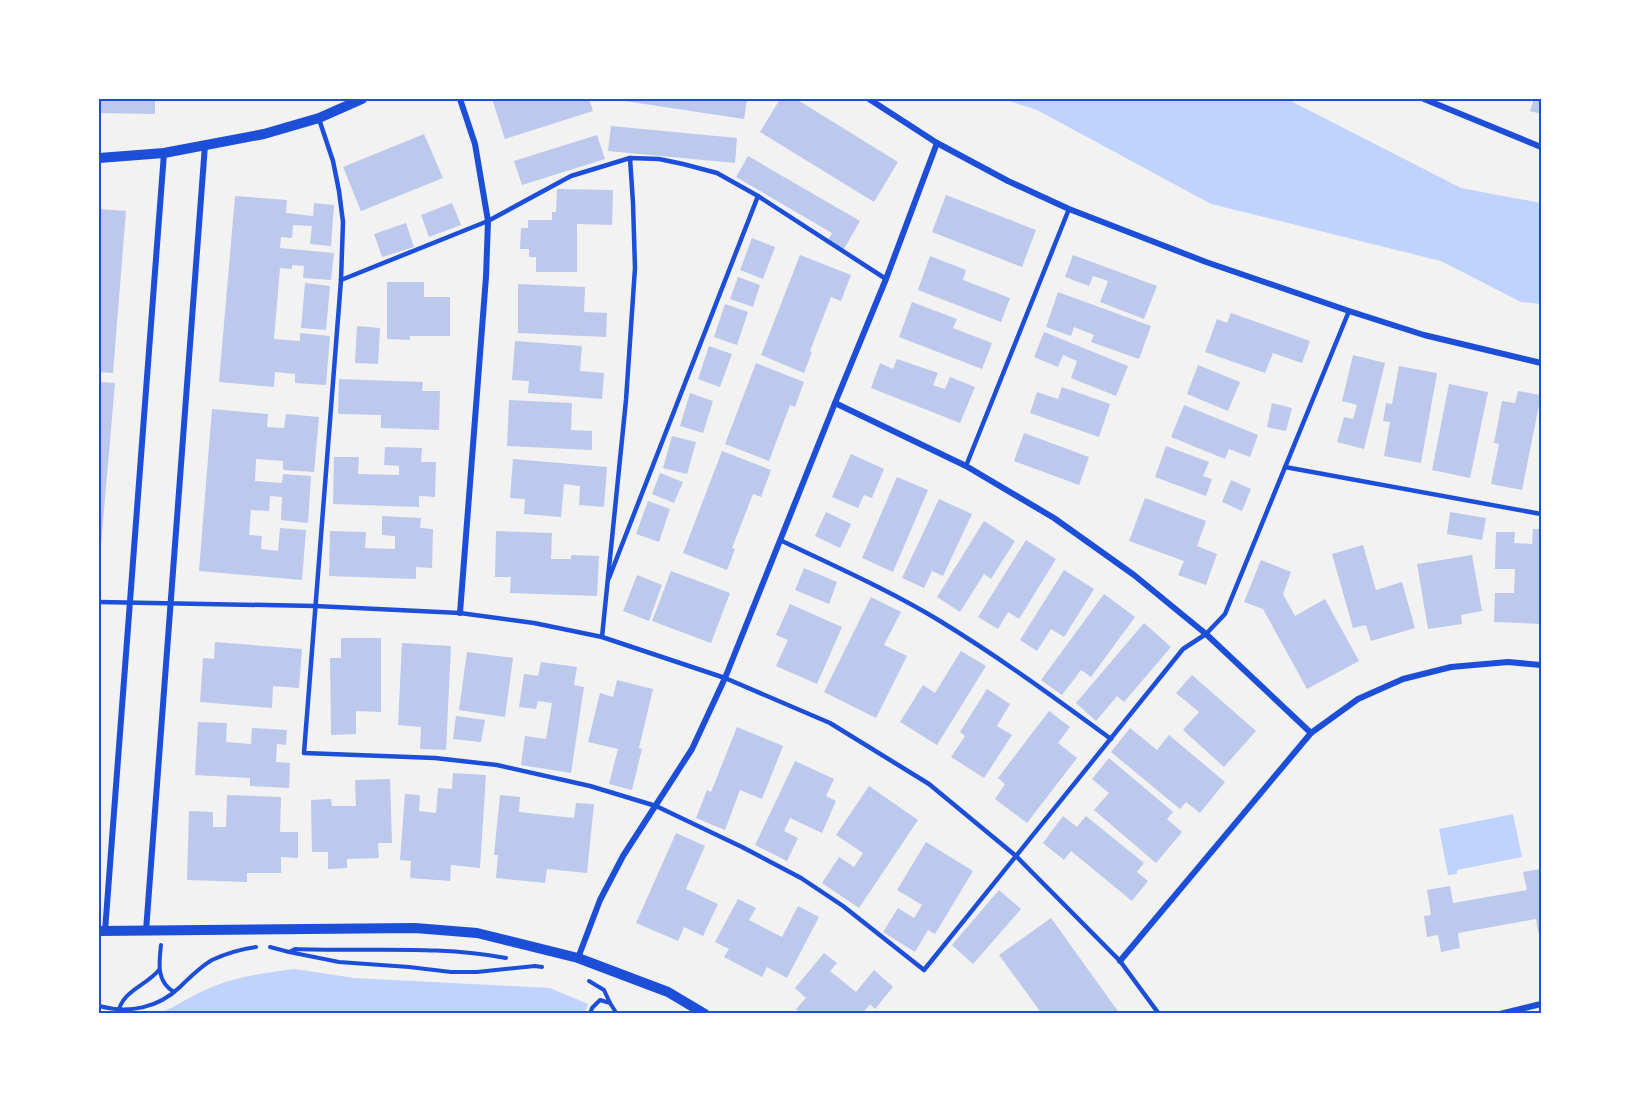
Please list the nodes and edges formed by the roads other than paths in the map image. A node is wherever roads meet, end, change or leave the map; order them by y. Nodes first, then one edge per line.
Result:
1 (362, 99) edge
2 (460, 99) edge
3 (869, 99) edge
4 (1424, 99) edge
5 (319, 118) junction
6 (937, 143) junction
7 (205, 145) junction
8 (1541, 147) edge
9 (164, 153) junction
10 (99, 158) edge
11 (630, 158) junction
12 (758, 196) junction
13 (1069, 209) junction
14 (488, 221) junction
15 (886, 279) junction
16 (341, 280) junction
17 (1348, 311) junction
18 (1541, 363) edge
19 (835, 403) junction
20 (966, 466) junction
21 (1285, 467) junction
22 (1541, 514) edge
23 (780, 540) junction
24 (607, 583) junction
25 (99, 602) edge
26 (130, 603) junction
27 (171, 604) junction
28 (315, 606) junction
29 (460, 613) junction
30 (1206, 634) junction
31 (602, 637) junction
32 (1541, 665) edge
33 (725, 678) junction
34 (1311, 733) junction
35 (1111, 739) junction
36 (656, 806) junction
37 (1017, 856) junction
38 (102, 932) edge
39 (146, 932) junction
40 (579, 958) junction
41 (1120, 961) junction
42 (1541, 1004) edge
43 (1511, 1012) edge
44 (705, 1014) edge
45 (1159, 1014) edge
46 (1500, 1014) edge

1 - 5 street
2 - 14 street
3 - 6 street
4 - 8 street
5 - 7 street
5 - 16 lane
6 - 13 street
6 - 15 street
7 - 9 street
7 - 27 street
9 - 10 street
9 - 26 street
11 - 12 lane
11 - 14 lane
11 - 24 lane
12 - 15 lane
12 - 24 lane
13 - 17 street
13 - 20 lane
14 - 16 lane
14 - 29 street
15 - 19 street
16 - 28 lane
17 - 18 street
17 - 21 lane
19 - 20 street
19 - 23 street
20 - 30 street
21 - 22 lane
21 - 30 lane
23 - 33 street
23 - 35 lane
24 - 31 lane
25 - 26 lane
26 - 27 lane
26 - 38 street
27 - 28 lane
27 - 39 street
28 - 29 lane
28 - 36 lane
29 - 31 lane
30 - 34 street
30 - 35 lane
31 - 33 lane
32 - 34 street
33 - 36 street
33 - 37 lane
34 - 41 street
35 - 37 lane
36 - 37 lane
36 - 40 street
37 - 41 lane
38 - 39 street
39 - 40 street
40 - 44 street
41 - 45 lane
42 - 43 street
43 - 46 street

